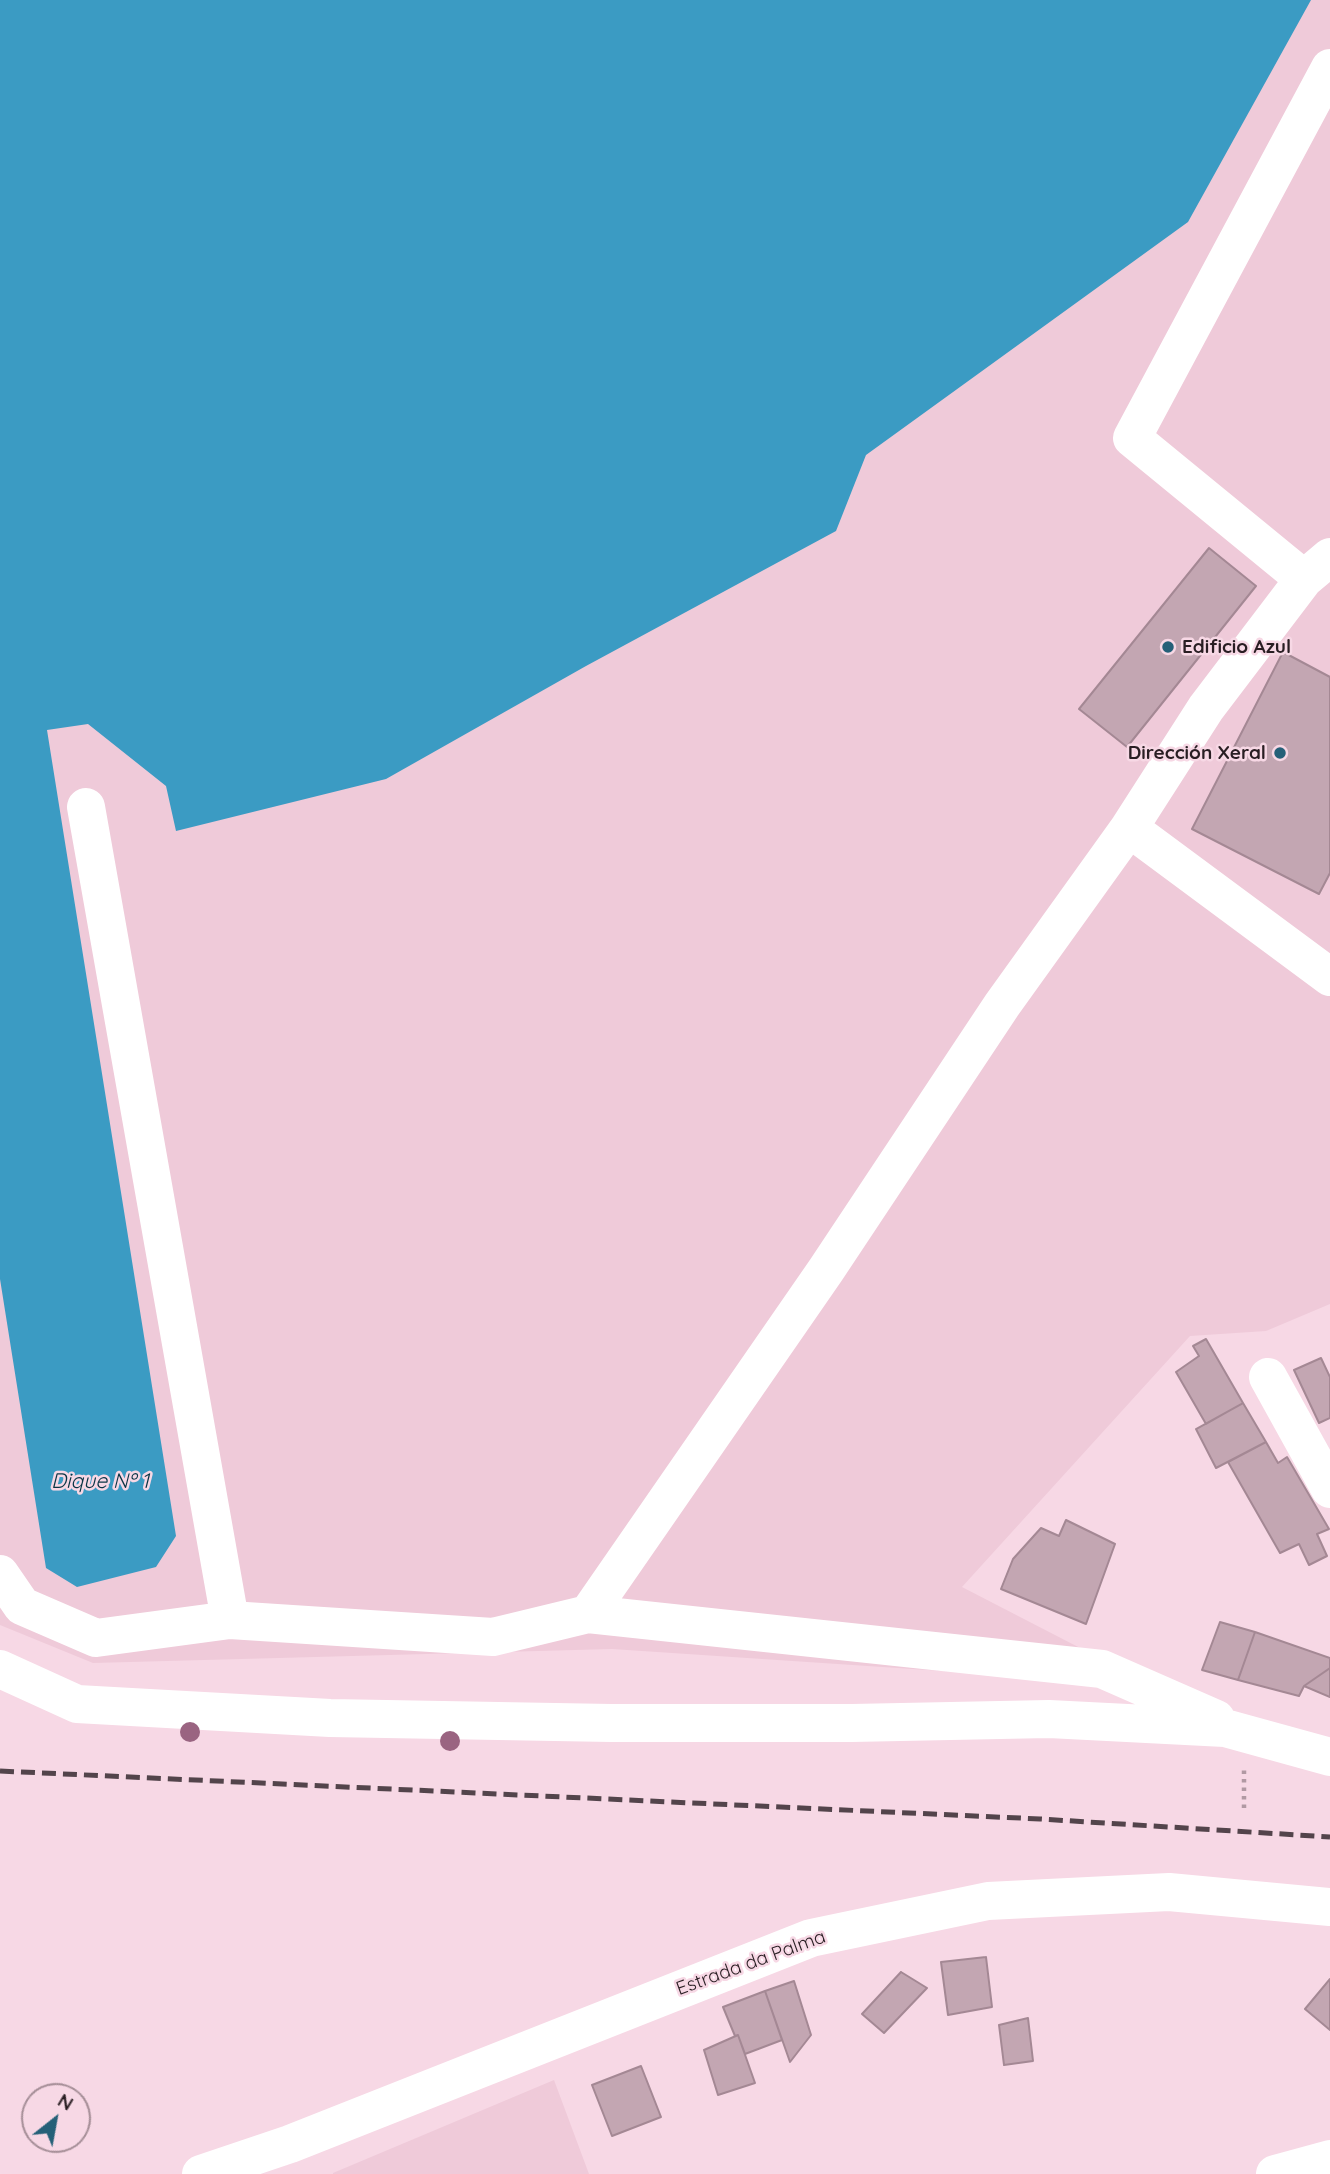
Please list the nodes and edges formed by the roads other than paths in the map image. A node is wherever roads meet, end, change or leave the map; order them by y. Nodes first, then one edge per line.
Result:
1 (1330, 68) edge
2 (1317, 568) edge
3 (86, 807) dead end
4 (1129, 828) junction
5 (1330, 977) edge
6 (1268, 1377) dead end
7 (1330, 1489) edge
8 (0, 1574) edge
9 (588, 1614) junction
10 (230, 1620) junction
11 (0, 1668) edge
12 (1245, 1732) junction
13 (1330, 1757) edge
14 (1330, 1907) edge
15 (1330, 2159) edge
16 (201, 2174) edge
17 (1275, 2174) edge

1 - 2 street
2 - 4 street
3 - 10 street
4 - 5 street
4 - 9 street
6 - 7 street
8 - 10 street
9 - 10 street
9 - 12 street
11 - 12 street
12 - 13 street
14 - 16 street, Estrada da Palma
15 - 17 street

